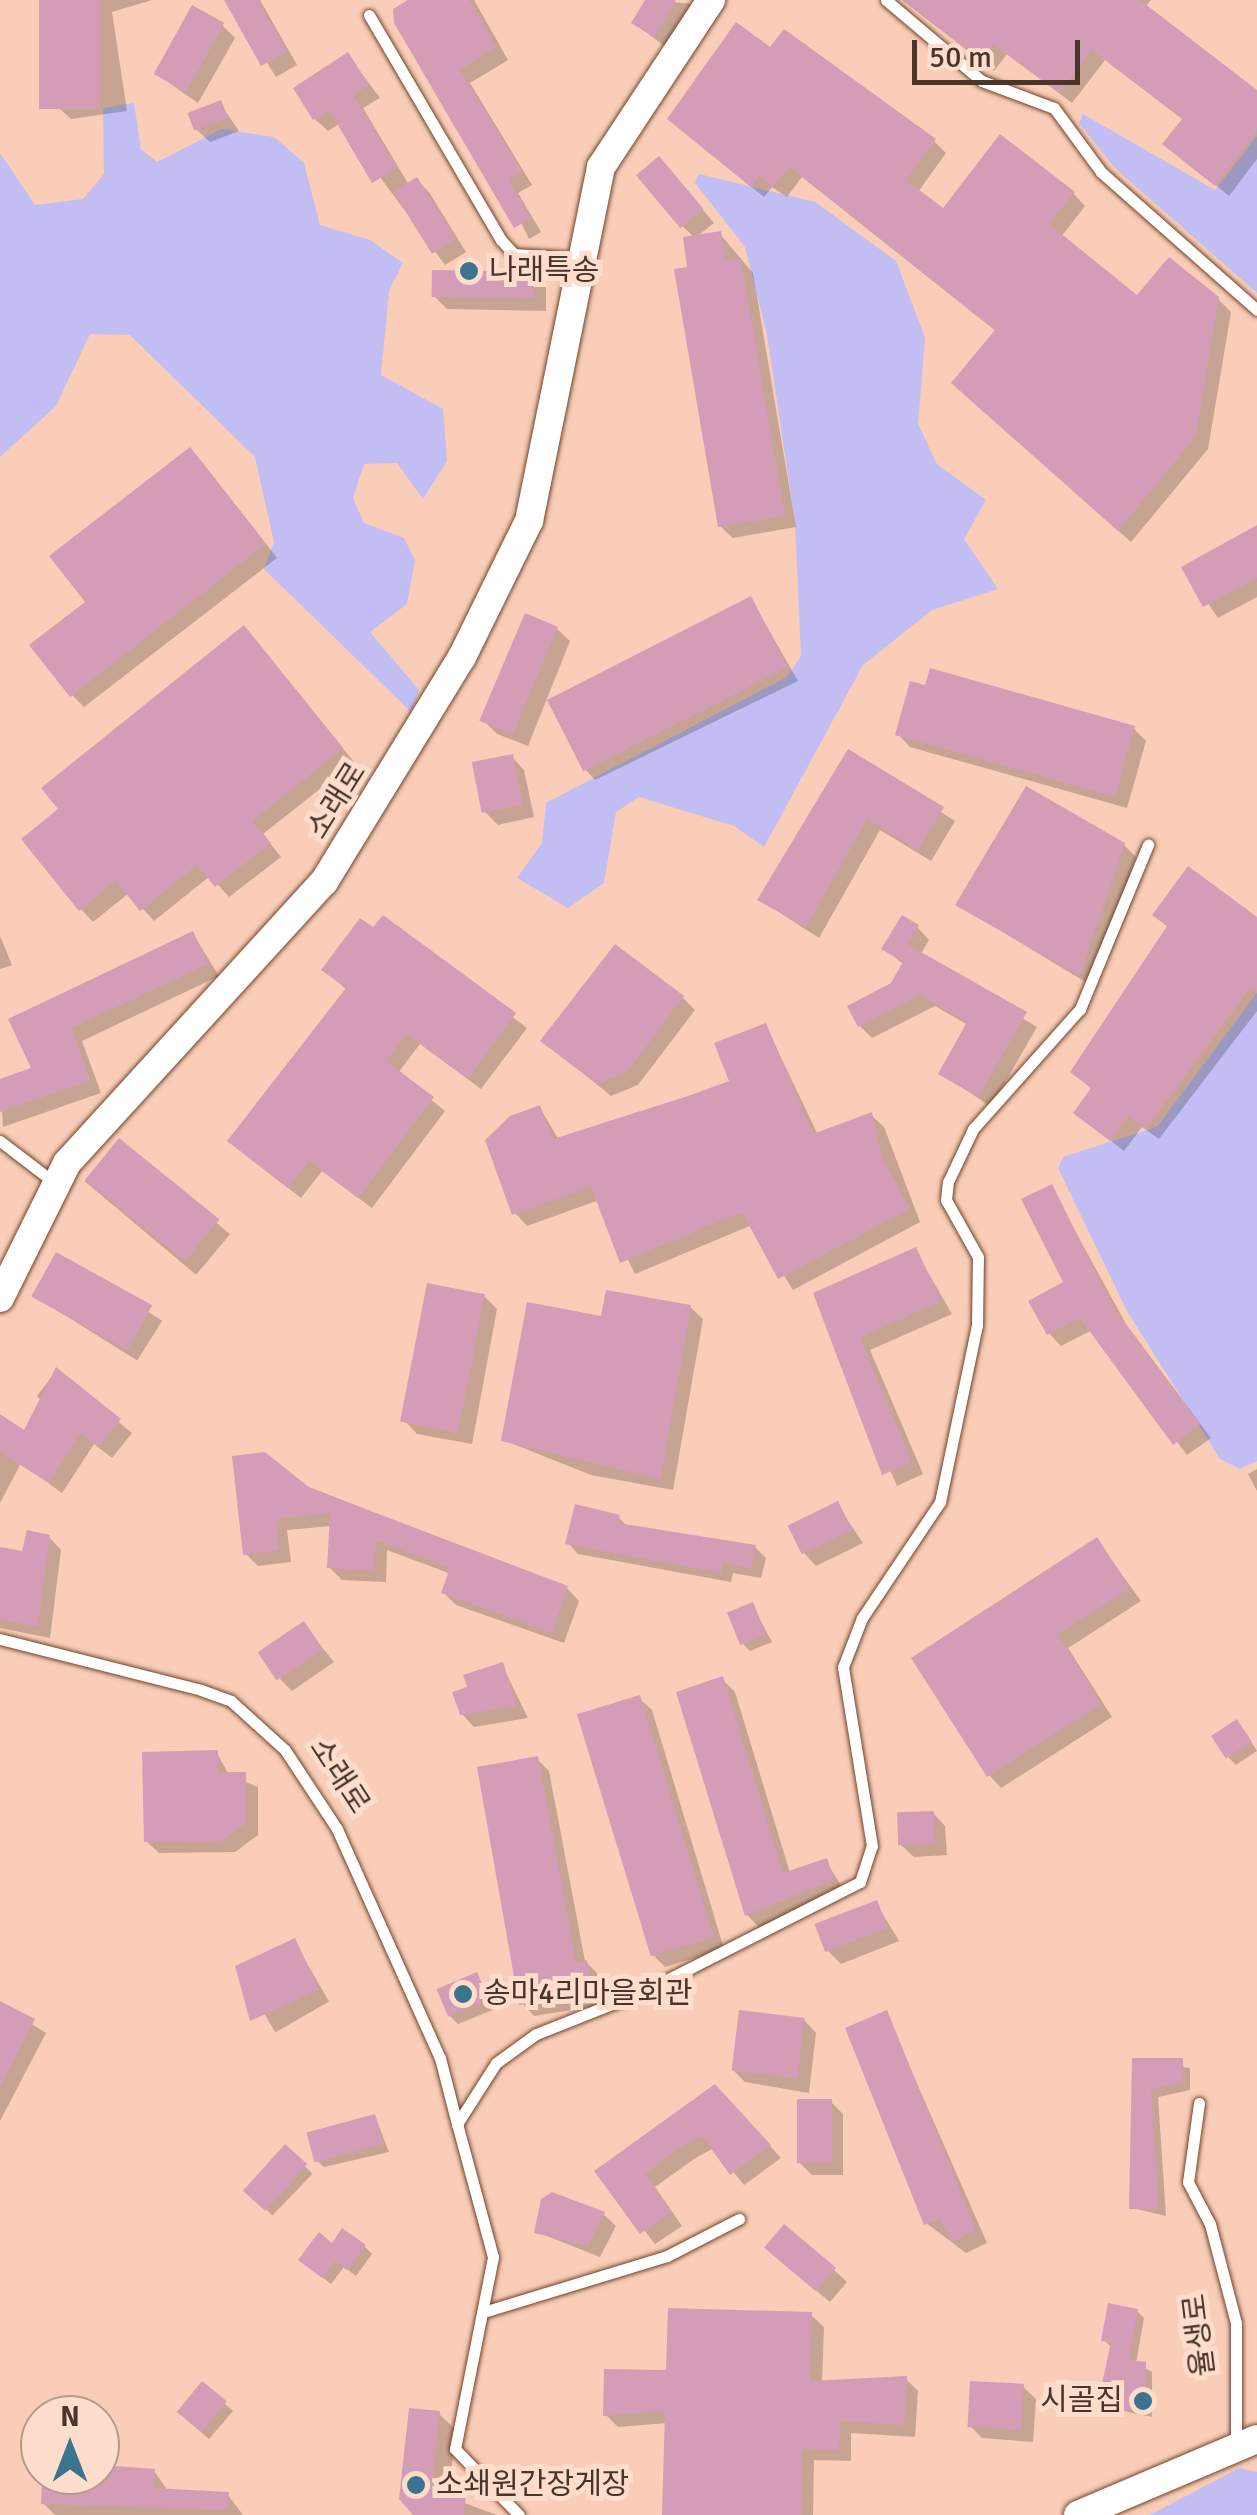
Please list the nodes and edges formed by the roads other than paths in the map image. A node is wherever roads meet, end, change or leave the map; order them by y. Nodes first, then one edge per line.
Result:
1 (711, 0) edge
2 (886, 0) edge
3 (368, 16) dead end
4 (578, 258) junction
5 (1257, 310) edge
6 (1148, 845) dead end
7 (0, 1141) edge
8 (55, 1184) junction
9 (0, 1298) edge
10 (0, 1639) edge
11 (1199, 2103) dead end
12 (457, 2124) junction
13 (739, 2219) dead end
14 (488, 2312) junction
15 (1246, 2443) edge
16 (520, 2515) edge
17 (1078, 2515) edge

1 - 4 street, 소래로
2 - 5 lane
3 - 4 lane
4 - 8 street, 소래로
6 - 12 lane
7 - 8 lane
8 - 9 street, 소래로
10 - 12 lane, 소래로
11 - 15 lane, 율생로
12 - 14 lane, 소래로
13 - 14 lane
14 - 16 lane, 소래로
15 - 17 street, 율생로

